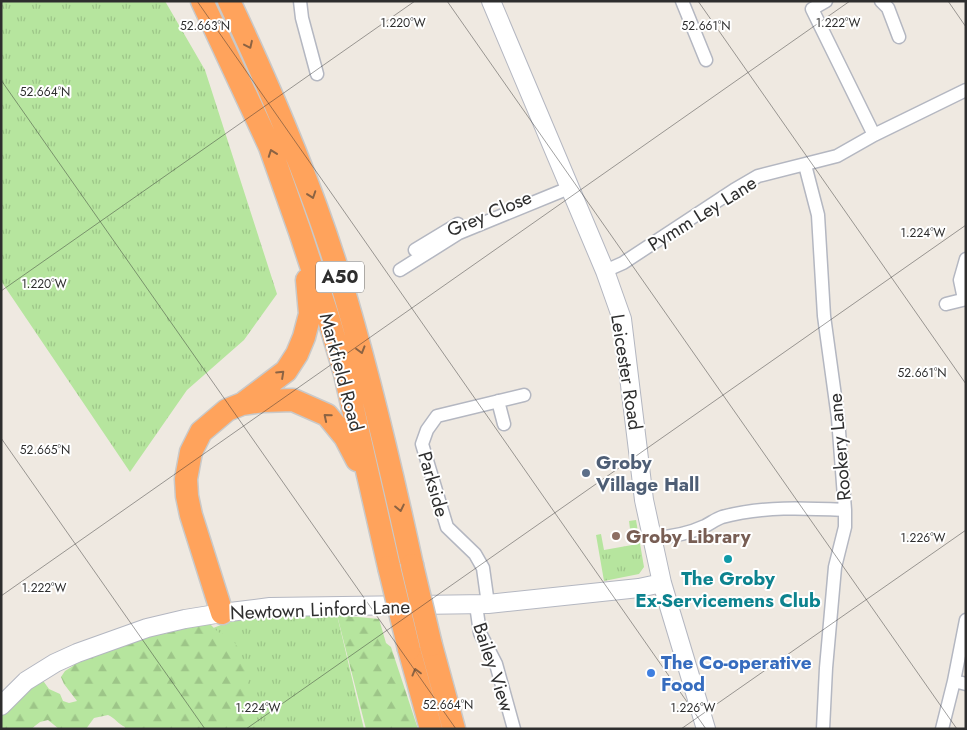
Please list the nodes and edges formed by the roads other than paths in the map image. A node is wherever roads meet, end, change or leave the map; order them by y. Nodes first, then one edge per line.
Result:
1 (202, 1) edge
2 (228, 1) edge
3 (300, 1) edge
4 (491, 1) edge
5 (682, 1) edge
6 (826, 1) edge
7 (881, 1) edge
8 (899, 37) dead end
9 (706, 60) dead end
10 (317, 74) dead end
11 (966, 90) edge
12 (874, 135) junction
13 (805, 165) junction
14 (568, 184) junction
15 (300, 232) junction
16 (415, 250) dead end
17 (966, 260) edge
18 (400, 270) dead end
19 (606, 271) junction
20 (965, 299) edge
21 (946, 304) dead end
22 (524, 395) dead end
23 (498, 401) junction
24 (242, 404) junction
25 (504, 424) dead end
26 (371, 488) junction
27 (845, 510) junction
28 (653, 538) junction
29 (662, 583) junction
30 (482, 604) junction
31 (222, 613) junction
32 (966, 620) edge
33 (420, 647) junction
34 (960, 682) edge
35 (1, 706) edge
36 (431, 729) edge
37 (454, 729) edge
38 (514, 729) edge
39 (706, 729) edge
40 (823, 729) edge
41 (942, 729) edge

15 -> 1 highway, Markfield Road / A50
2 -> 33 highway, Markfield Road / A50, bridge
3 - 10 street
4 - 14 street, Leicester Road
5 - 9 street
6 - 12 street
7 - 8 street
11 - 12 street, Pymm Ley Lane
12 - 13 street, Pymm Ley Lane
13 - 19 street, Pymm Ley Lane
13 - 27 street, Rookery Lane
14 - 16 street, Grey Close
14 - 18 street
14 - 19 street, Leicester Road
24 -> 15 highway
15 - 26 highway, Markfield Road / A50
17 - 20 street
19 - 28 street, Leicester Road
20 - 21 street
22 - 23 street, Parkside
23 - 25 street
23 - 30 street, Parkside
26 -> 24 highway
24 - 31 highway
26 - 33 highway, Markfield Road / A50, bridge
27 - 28 street
27 - 40 street, Rookery Lane
28 - 29 street, Leicester Road
29 - 30 street, Newtown Linford Lane
29 - 39 street, Leicester Road
30 - 31 street, Newtown Linford Lane
30 - 38 street, Bailey View
31 - 35 street, Newtown Linford Lane
32 - 34 street
36 -> 33 highway, Markfield Road / A50
33 - 37 highway, Markfield Road / A50
34 - 41 street

